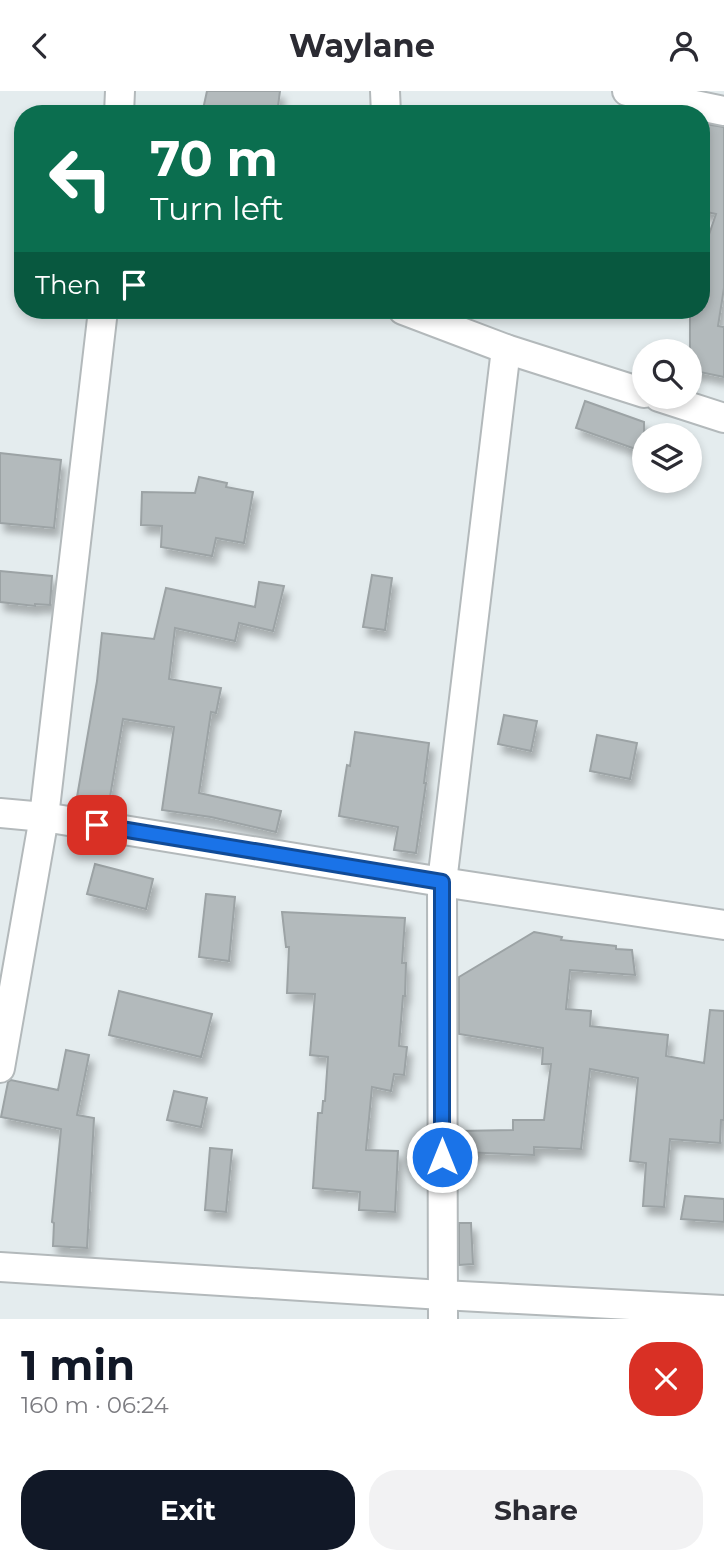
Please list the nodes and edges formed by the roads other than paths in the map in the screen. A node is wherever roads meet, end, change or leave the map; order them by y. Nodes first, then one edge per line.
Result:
1 (627, 91) edge
2 (708, 103) edge
3 (102, 319) edge
4 (427, 319) edge
5 (506, 349) junction
6 (632, 389) edge
7 (696, 409) edge
8 (724, 418) edge
9 (0, 813) edge
10 (44, 817) junction
11 (442, 882) junction
12 (724, 925) edge
13 (0, 1068) edge
14 (0, 1267) edge
15 (442, 1307) edge
16 (724, 1310) edge

1 - 2 street
3 - 10 street
4 - 5 street
5 - 6 street
5 - 11 street
7 - 8 street
9 - 10 street
10 - 11 street
10 - 13 street
11 - 12 street
11 - 15 street
14 - 15 street
15 - 16 street

